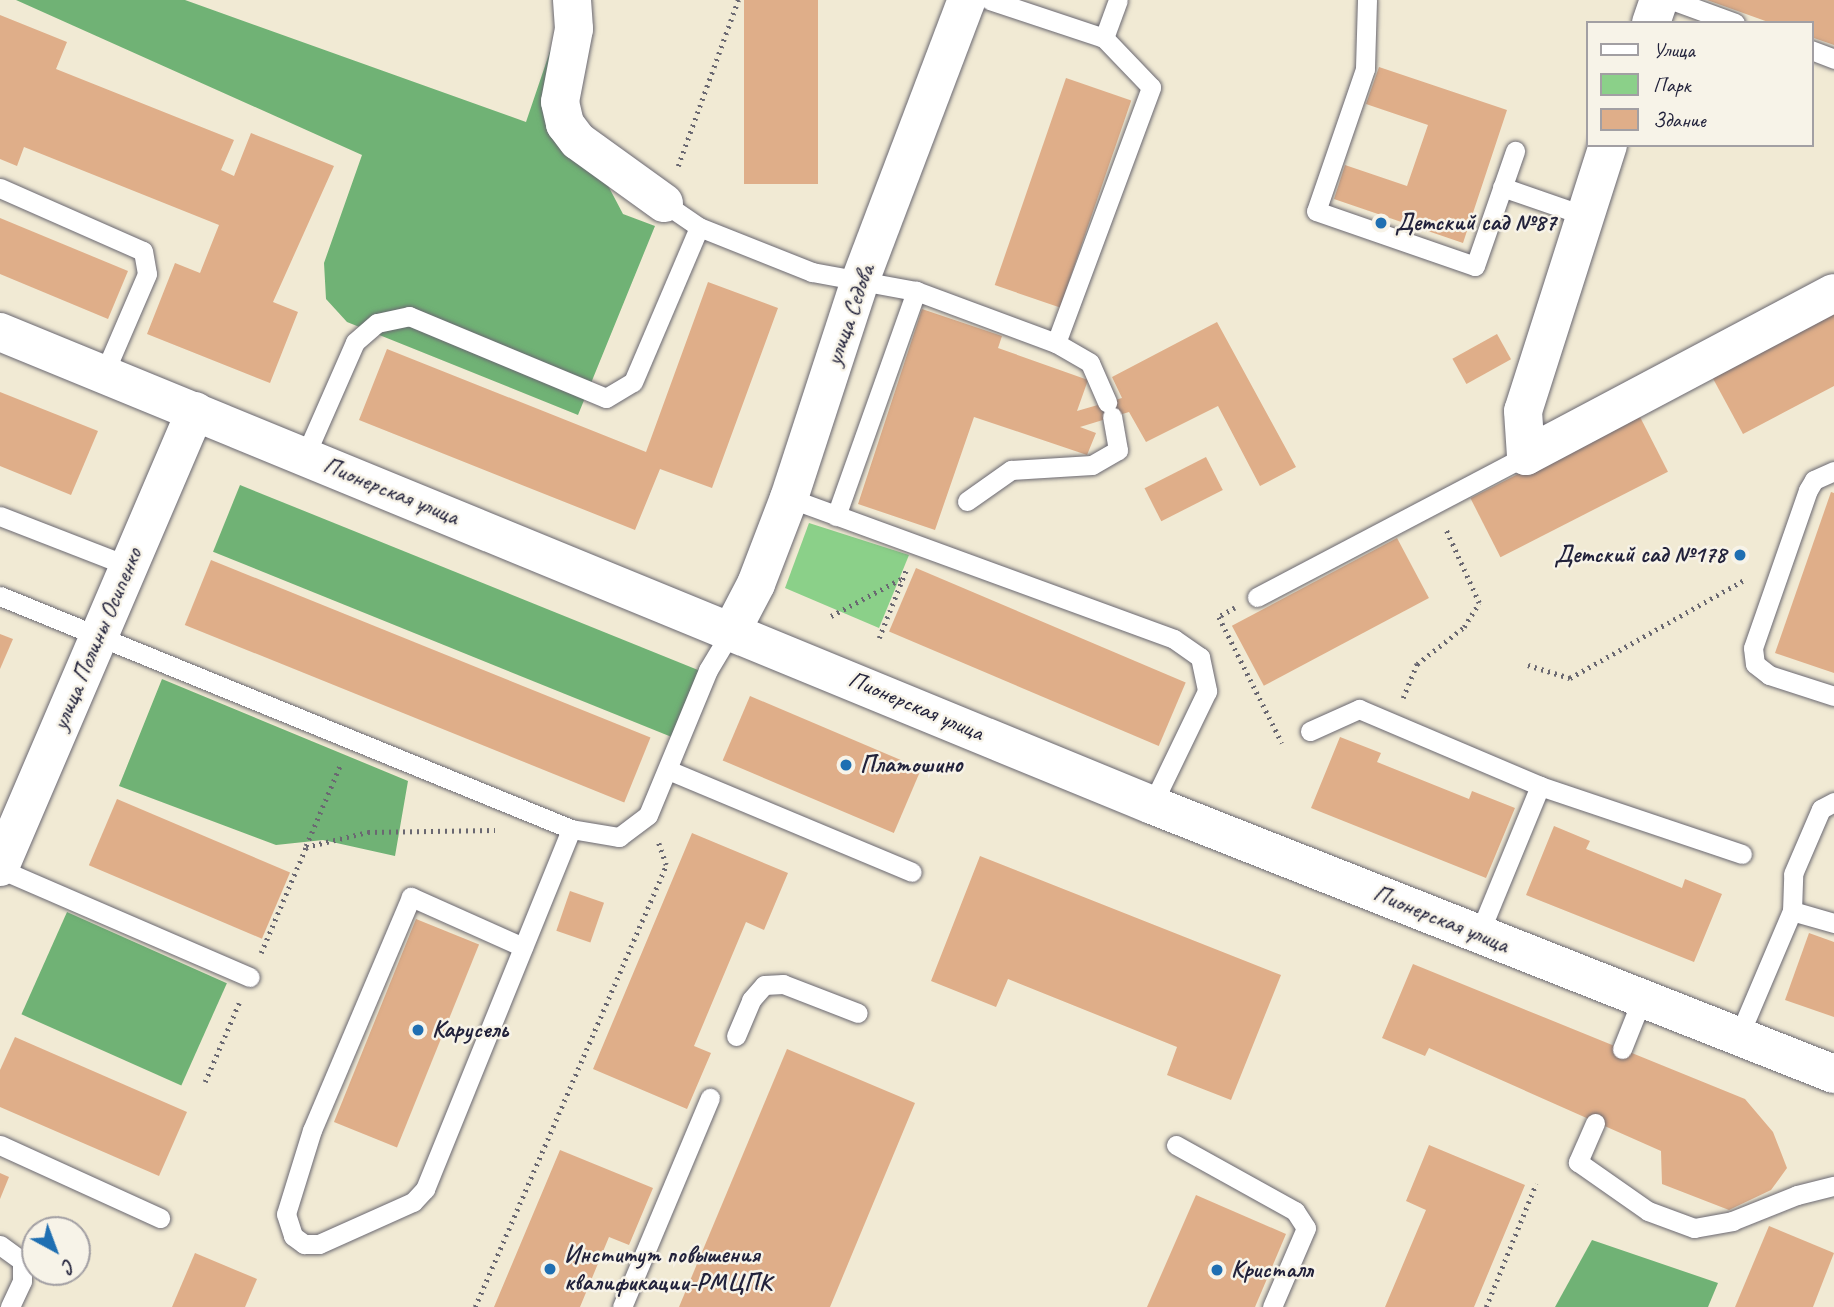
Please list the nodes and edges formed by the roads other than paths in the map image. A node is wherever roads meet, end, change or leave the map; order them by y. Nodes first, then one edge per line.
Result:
1 (572, 0) edge
2 (967, 0) edge
3 (990, 0) edge
4 (1118, 0) edge
5 (1367, 0) edge
6 (1659, 0) edge
7 (1672, 0) edge
8 (1652, 21) edge
9 (1730, 21) edge
10 (1104, 38) junction
11 (1813, 51) edge
12 (1834, 58) edge
13 (1607, 147) edge
14 (1515, 151) dead end
15 (1502, 187) junction
16 (0, 188) edge
17 (664, 203) joint
18 (1583, 215) junction
19 (699, 227) junction
20 (860, 281) junction
21 (916, 290) junction
22 (1834, 293) edge
23 (0, 332) edge
24 (1056, 343) junction
25 (104, 374) junction
26 (195, 411) junction
27 (305, 456) junction
28 (1526, 456) junction
29 (1834, 471) edge
30 (789, 498) junction
31 (967, 501) dead end
32 (0, 516) edge
33 (836, 516) junction
34 (128, 566) junction
35 (0, 596) edge
36 (1258, 597) road end
37 (732, 630) junction
38 (99, 635) junction
39 (1834, 696) edge
40 (1310, 730) dead end
41 (668, 770) junction
42 (1540, 786) junction
43 (1834, 802) edge
44 (1152, 804) junction
45 (571, 829) junction
46 (1742, 854) dead end
47 (0, 868) edge
48 (912, 872) dead end
49 (1792, 911) junction
50 (1834, 923) edge
51 (1479, 934) junction
52 (523, 947) junction
53 (250, 977) road end
54 (1642, 999) junction
55 (858, 1013) dead end
56 (736, 1036) dead end
57 (1738, 1038) junction
58 (1622, 1049) dead end
59 (1834, 1073) edge
60 (710, 1098) dead end
61 (1595, 1123) dead end
62 (0, 1145) edge
63 (1176, 1145) dead end
64 (1834, 1186) edge
65 (160, 1218) dead end
66 (0, 1245) edge
67 (10, 1307) edge
68 (622, 1307) edge
69 (1272, 1307) edge

1 - 17 street
2 - 20 street, улица Седова
3 - 10 lane
4 - 10 lane
5 - 15 lane
6 - 8 street
7 - 9 lane
10 - 24 lane
11 - 12 lane
13 - 18 street
14 - 15 lane
15 - 18 lane
16 - 25 lane
17 - 19 lane
18 - 28 street
19 - 20 lane
19 - 27 lane
20 - 21 lane
20 - 30 street, улица Седова
21 - 24 lane
21 - 33 lane
22 - 28 street
23 - 25 street, Пионерская улица
24 - 31 lane
25 - 26 street, Пионерская улица
26 - 27 street, Пионерская улица
26 - 34 street, улица Полины Осипенко
27 - 37 street, Пионерская улица
28 - 36 lane
29 - 39 lane
30 - 33 lane
30 - 37 street, улица Седова
32 - 34 lane
33 - 44 lane
34 - 38 street, улица Полины Осипенко
35 - 38 lane
37 - 41 lane
37 - 44 street, Пионерская улица
38 - 45 lane
38 - 47 street, улица Полины Осипенко
40 - 42 lane
41 - 45 lane
41 - 48 lane
42 - 46 lane
42 - 51 lane
43 - 49 lane
44 - 51 street, Пионерская улица
45 - 52 lane
47 - 53 lane
49 - 50 lane
49 - 57 lane
51 - 54 street, Пионерская улица
52 - 52 lane
54 - 57 street, Пионерская улица
54 - 58 lane
55 - 56 lane
57 - 59 street, Пионерская улица
60 - 68 lane
61 - 64 lane
62 - 65 lane
63 - 69 lane
66 - 67 lane

